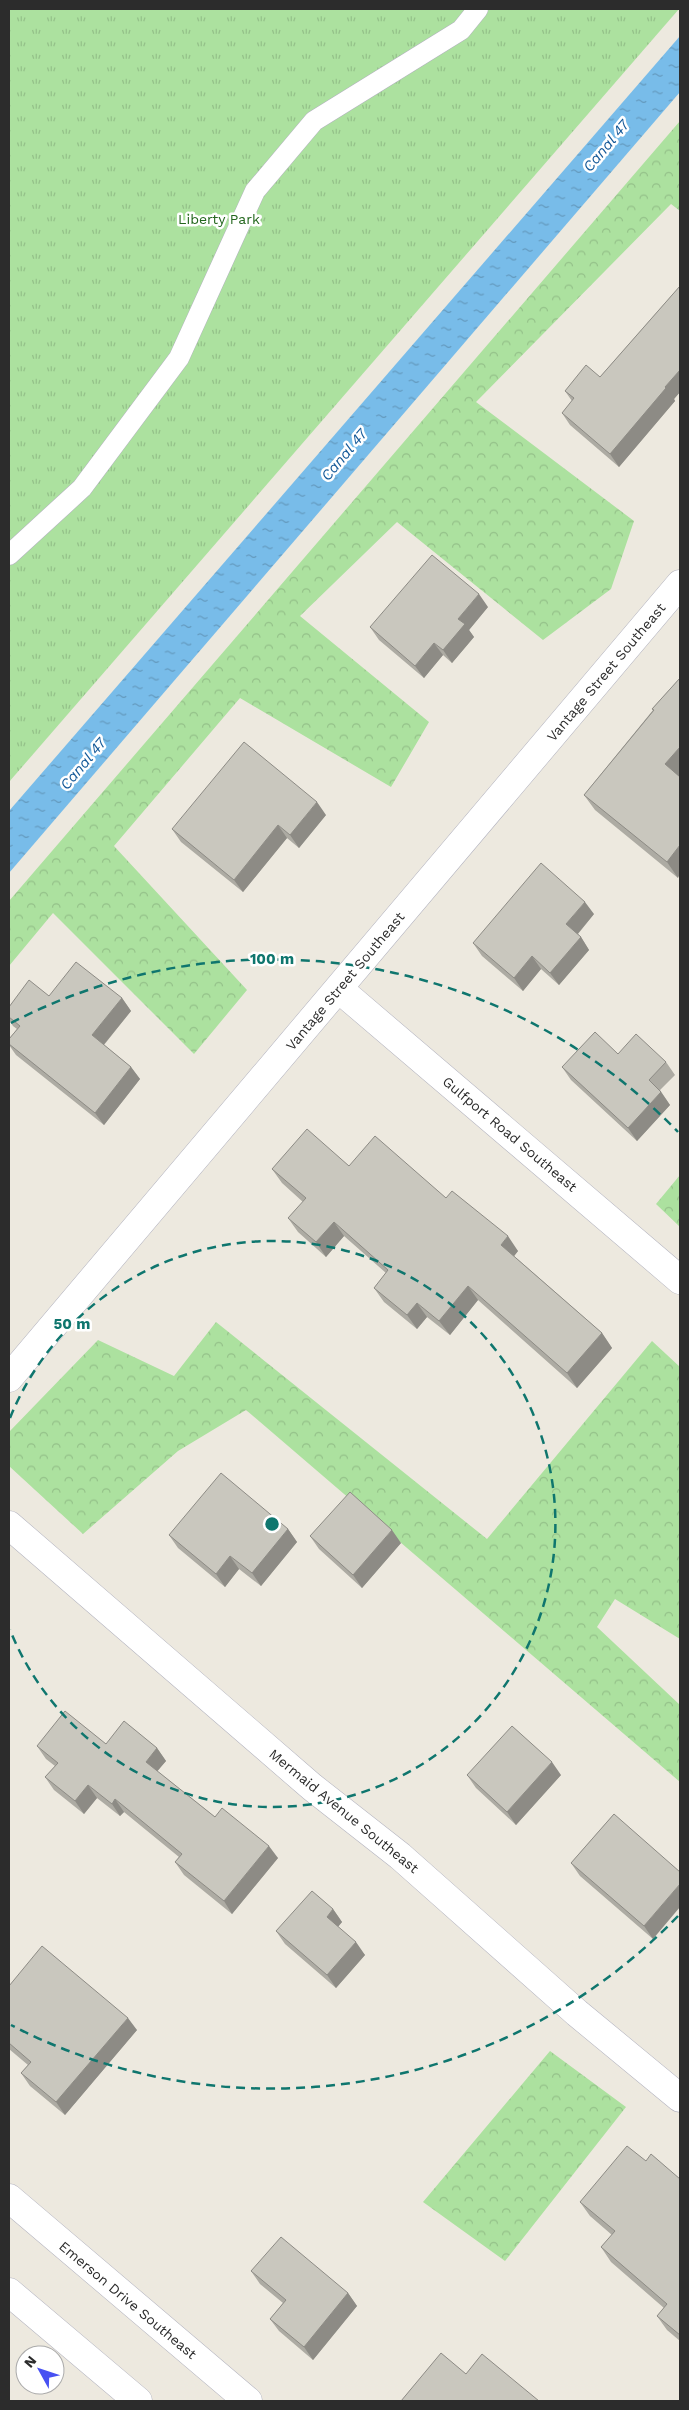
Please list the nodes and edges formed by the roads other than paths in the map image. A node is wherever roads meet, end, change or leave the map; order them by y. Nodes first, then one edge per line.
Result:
1 (478, 9) edge
2 (9, 555) edge
3 (680, 584) edge
4 (339, 989) junction
5 (680, 1280) edge
6 (9, 1378) edge
7 (9, 1524) edge
8 (680, 2098) edge
9 (9, 2198) edge
10 (9, 2292) edge
11 (138, 2401) edge
12 (248, 2401) edge

1 - 2 lane
3 - 4 street, Vantage Street Southeast
4 - 5 street, Gulfport Road Southeast
4 - 6 street, Vantage Street Southeast
7 - 8 street, Mermaid Avenue Southeast
9 - 12 street, Emerson Drive Southeast
10 - 11 street

